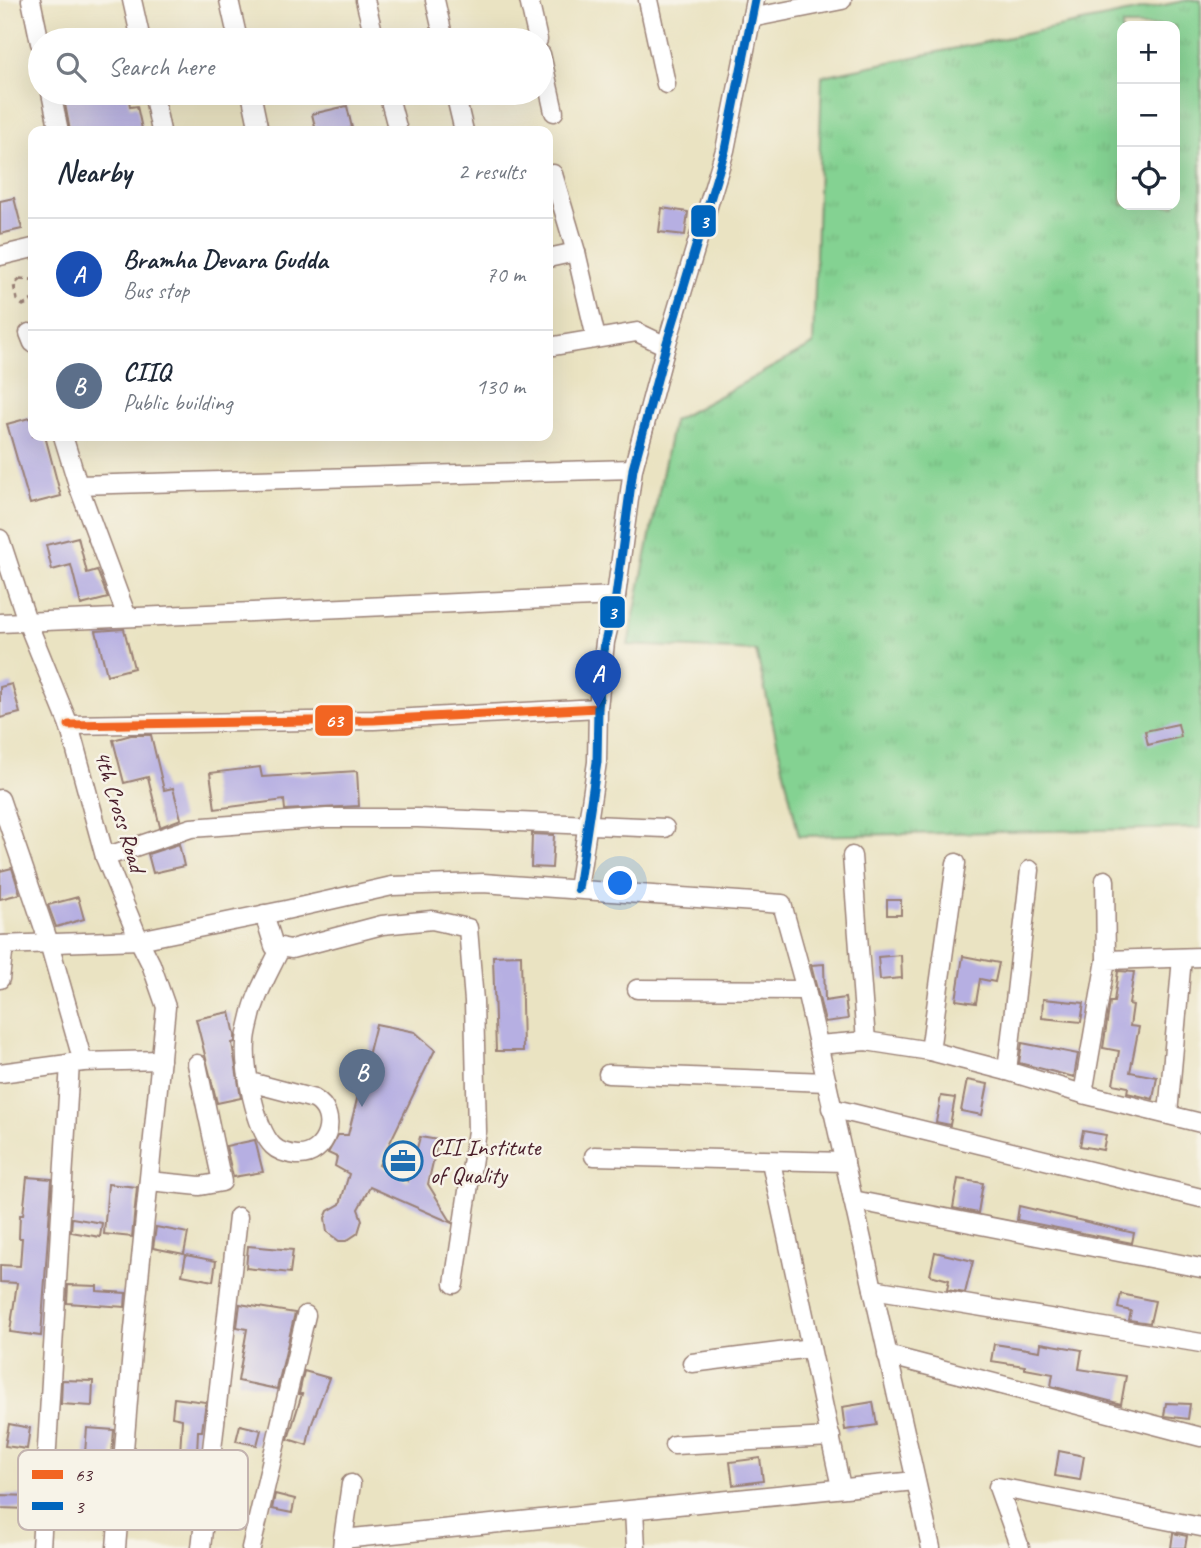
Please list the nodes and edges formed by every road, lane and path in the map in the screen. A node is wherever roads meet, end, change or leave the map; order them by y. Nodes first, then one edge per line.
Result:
1 (31, 0) edge
2 (132, 0) edge
3 (229, 0) edge
4 (365, 0) edge
5 (435, 0) edge
6 (529, 0) edge
7 (648, 0) edge
8 (842, 0) edge
9 (753, 9) edge
10 (37, 28) edge
11 (138, 28) edge
12 (236, 28) edge
13 (372, 28) edge
14 (441, 28) edge
15 (535, 28) edge
16 (666, 84) dead end
17 (54, 105) edge
18 (156, 105) edge
19 (254, 105) edge
20 (391, 105) edge
21 (458, 105) edge
22 (552, 105) edge
23 (554, 112) dead end
24 (58, 126) edge
25 (160, 126) edge
26 (259, 126) edge
27 (396, 126) edge
28 (463, 126) edge
29 (554, 174) dead end
30 (28, 249) edge
31 (576, 252) junction
32 (0, 256) edge
33 (553, 257) edge
34 (28, 280) edge
35 (28, 302) edge
36 (596, 338) junction
37 (553, 346) edge
38 (666, 346) junction
39 (65, 441) edge
40 (633, 469) junction
41 (78, 485) junction
42 (0, 539) edge
43 (616, 596) junction
44 (127, 617) junction
45 (0, 624) edge
46 (28, 624) junction
47 (598, 708) junction
48 (69, 725) junction
49 (0, 799) edge
50 (588, 824) junction
51 (665, 828) dead end
52 (852, 856) dead end
53 (105, 857) junction
54 (956, 863) dead end
55 (1030, 870) dead end
56 (1105, 880) dead end
57 (579, 889) junction
58 (264, 914) junction
59 (139, 940) junction
60 (49, 943) junction
61 (2, 945) edge
62 (281, 947) junction
63 (1201, 957) edge
64 (1182, 958) junction
65 (1106, 960) junction
66 (0, 979) edge
67 (637, 989) dead end
68 (806, 990) junction
69 (866, 1041) junction
70 (818, 1045) junction
71 (930, 1051) junction
72 (160, 1060) junction
73 (77, 1062) junction
74 (197, 1064) dead end
75 (1007, 1071) junction
76 (0, 1073) edge
77 (608, 1074) dead end
78 (250, 1082) junction
79 (827, 1082) junction
80 (1083, 1094) junction
81 (831, 1108) junction
82 (1168, 1114) junction
83 (1201, 1123) edge
84 (594, 1156) dead end
85 (771, 1162) junction
86 (845, 1163) junction
87 (149, 1181) junction
88 (1201, 1198) edge
89 (853, 1200) junction
90 (238, 1217) dead end
91 (1201, 1268) edge
92 (454, 1284) dead end
93 (873, 1289) junction
94 (306, 1315) dead end
95 (1201, 1343) edge
96 (811, 1348) junction
97 (887, 1355) junction
98 (692, 1363) dead end
99 (831, 1437) junction
100 (1201, 1437) edge
101 (674, 1445) dead end
102 (48, 1450) edge
103 (125, 1450) edge
104 (212, 1450) edge
105 (915, 1481) junction
106 (351, 1484) dead end
107 (841, 1487) junction
108 (634, 1510) junction
109 (1201, 1527) edge
110 (42, 1530) edge
111 (118, 1530) edge
112 (203, 1530) edge
113 (342, 1544) edge
114 (41, 1548) edge
115 (116, 1548) edge
116 (201, 1548) edge
117 (251, 1548) edge
118 (636, 1548) edge
119 (931, 1548) edge
120 (1020, 1548) edge

1 - 10 street
2 - 11 street
3 - 12 street
4 - 13 street
5 - 14 street
6 - 15 street
7 - 16 street
8 - 9 street
9 - 38 street
17 - 24 street
18 - 25 street
19 - 26 street
20 - 27 street
21 - 28 street
22 - 23 street
29 - 31 street
30 - 32 street
31 - 33 street
31 - 36 street
34 - 35 path
36 - 37 street
36 - 38 street
38 - 40 street
39 - 41 street
40 - 41 street
40 - 43 street
41 - 44 street
42 - 46 street, 4th Cross Road
43 - 44 street
43 - 47 street
44 - 46 street
45 - 46 street
46 - 48 street, 4th Cross Road
47 - 48 street
47 - 50 street
48 - 53 street, 4th Cross Road
49 - 60 street
50 - 51 street
50 - 53 street
50 - 57 street
52 - 69 street
53 - 59 street, 4th Cross Road
54 - 71 street
55 - 75 street
56 - 65 street
57 - 58 street
57 - 68 street
58 - 59 street
58 - 62 street
59 - 60 street
59 - 72 street, 4th Cross Road
60 - 61 street
60 - 73 street
61 - 66 street
62 - 78 street
62 - 92 street
63 - 64 street
64 - 65 street
64 - 82 street
65 - 80 street
67 - 68 street
68 - 70 street
69 - 70 street
69 - 71 street
70 - 79 street
71 - 75 street
72 - 73 street
72 - 87 street, 4th Cross Road
73 - 76 street
73 - 102 street
74 - 87 street
75 - 80 street
77 - 79 street
78 - 78 street
79 - 81 street
80 - 82 street
81 - 86 street
81 - 88 street
82 - 83 street
84 - 85 street
85 - 86 street
85 - 96 street
86 - 89 street
87 - 103 street, 4th Cross Road
89 - 91 street
89 - 93 street
90 - 104 street
93 - 95 street
93 - 97 street
94 - 117 street
96 - 98 street
96 - 99 street
97 - 100 street
97 - 105 street
99 - 101 street
99 - 107 street
105 - 107 street
105 - 119 street
106 - 113 street
107 - 108 street
108 - 113 street
108 - 118 street
109 - 120 street
110 - 114 street
111 - 115 street, 4th Cross Road
112 - 116 street

